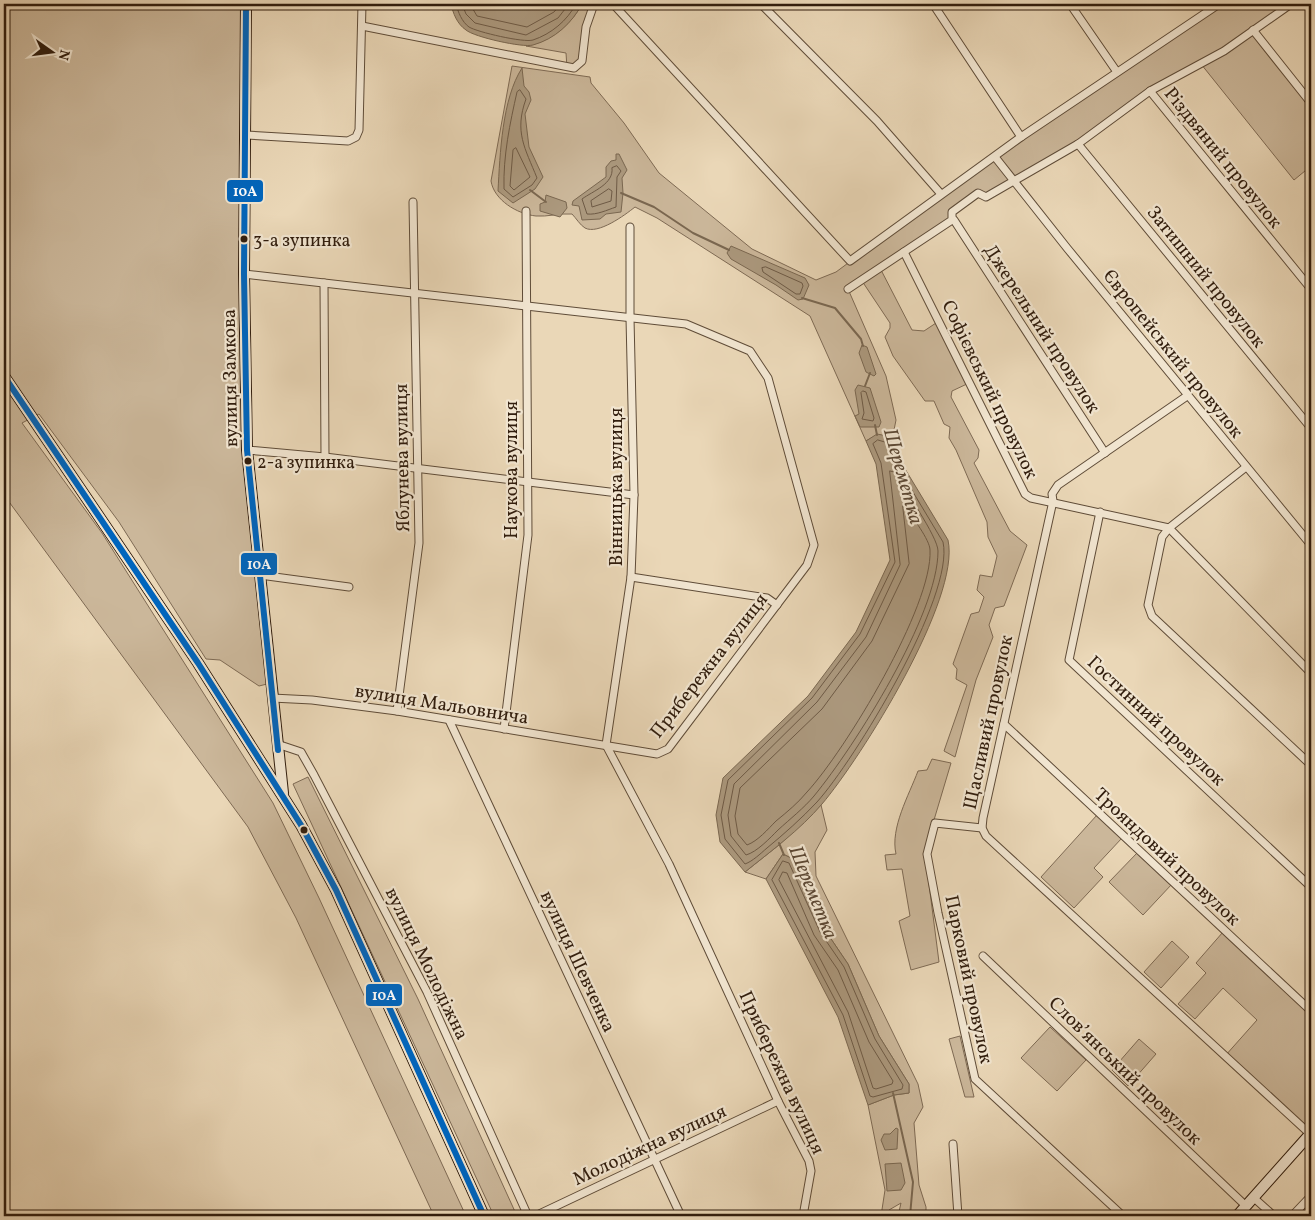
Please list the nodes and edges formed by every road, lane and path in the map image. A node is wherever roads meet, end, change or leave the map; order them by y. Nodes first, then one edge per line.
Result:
1 (246, 4) edge
2 (362, 4) edge
3 (594, 4) edge
4 (613, 4) edge
5 (762, 4) edge
6 (933, 4) edge
7 (1070, 4) edge
8 (1219, 4) edge
9 (1291, 4) edge
10 (1208, 7) edge
11 (362, 26) junction
12 (1253, 30) junction
13 (1117, 72) junction
14 (1150, 91) junction
15 (1311, 103) edge
16 (246, 134) junction
17 (1021, 137) junction
18 (1078, 144) junction
19 (995, 157) junction
20 (1014, 181) junction
21 (941, 194) junction
22 (413, 202) dead end
23 (526, 211) dead end
24 (954, 220) dead end
25 (630, 227) dead end
26 (904, 252) junction
27 (244, 274) junction
28 (324, 283) junction
29 (848, 289) dead end
30 (1311, 289) edge
31 (414, 293) junction
32 (527, 306) junction
33 (630, 318) junction
34 (4, 376) edge
35 (1187, 396) junction
36 (1311, 428) edge
37 (247, 450) junction
38 (1105, 453) junction
39 (325, 457) junction
40 (1246, 467) junction
41 (417, 468) junction
42 (527, 482) junction
43 (634, 495) junction
44 (1053, 501) junction
45 (1100, 512) junction
46 (1169, 528) junction
47 (1311, 545) edge
48 (260, 575) junction
49 (631, 577) junction
50 (349, 587) dead end
51 (776, 605) junction
52 (1311, 673) edge
53 (272, 698) junction
54 (396, 711) junction
55 (449, 720) junction
56 (1004, 724) junction
57 (504, 729) junction
58 (606, 745) junction
59 (278, 747) junction
60 (1311, 765) edge
61 (283, 796) junction
62 (982, 828) junction
63 (1311, 887) edge
64 (983, 956) dead end
65 (1311, 1011) edge
66 (778, 1101) junction
67 (1311, 1134) edge
68 (953, 1144) dead end
69 (653, 1161) junction
70 (1311, 1196) edge
71 (1254, 1198) junction
72 (1246, 1206) junction
73 (484, 1216) edge
74 (528, 1216) edge
75 (535, 1216) edge
76 (681, 1216) edge
77 (803, 1216) edge
78 (958, 1216) edge
79 (1123, 1216) edge
80 (1237, 1216) edge
81 (1274, 1216) edge
82 (1292, 1216) edge

1 - 16 main road, вулиця Замкова
2 - 11 street
3 - 11 street
4 - 21 street
5 - 21 street
6 - 17 street
7 - 13 street
8 - 10 street
9 - 12 street
10 - 13 street
11 - 16 street
12 - 14 street
12 - 15 street
13 - 17 street
14 - 18 street
14 - 30 street, Різдвяний провулок
16 - 27 main road, вулиця Замкова
17 - 19 street
18 - 20 street
18 - 36 street, Затишний провулок
19 - 20 street, Європейський провулок
19 - 21 street
20 - 26 street
20 - 35 street, Європейський провулок
22 - 31 street, Яблунева вулиця
23 - 32 street, Наукова вулиця
24 - 38 street, Джерельний провулок
25 - 33 street, Вінницька вулиця
26 - 29 street
26 - 44 street, Софієвський провулок
27 - 28 street, Прибережна вулиця
27 - 37 main road, вулиця Замкова
28 - 31 street, Прибережна вулиця
28 - 39 street
31 - 32 street, Прибережна вулиця
31 - 41 street, Яблунева вулиця
32 - 33 street, Прибережна вулиця
32 - 42 street, Наукова вулиця
33 - 43 street, Вінницька вулиця
33 - 51 street, Прибережна вулиця
34 - 61 main road
35 - 38 street, Щасливий провулок
35 - 40 street, Європейський провулок
37 - 39 street
37 - 48 main road, вулиця Замкова
38 - 44 street, Щасливий провулок
39 - 41 street
40 - 46 street
40 - 47 street, Європейський провулок
41 - 42 street
41 - 54 street, Яблунева вулиця
42 - 43 street
42 - 57 street, Наукова вулиця
43 - 49 street, Вінницька вулиця
44 - 45 street, Софієвський провулок
44 - 56 street, Щасливий провулок
45 - 46 street, Софієвський провулок
45 - 63 street, Гостинний провулок
46 - 52 street
46 - 60 street
48 - 50 street
48 - 53 main road, вулиця Замкова
49 - 51 street
49 - 58 street, Вінницька вулиця
51 - 58 street, Прибережна вулиця
53 - 54 street, вулиця Мальовнича
53 - 59 main road, вулиця Замкова
54 - 55 street, вулиця Мальовнича
55 - 57 street, вулиця Мальовнича
55 - 69 street, вулиця Шевченка
56 - 62 street, Щасливий провулок
56 - 65 street, Трояндовий провулок
57 - 58 street, вулиця Мальовнича
58 - 66 street, Прибережна вулиця
59 - 61 main road, вулиця Замкова
59 - 74 street, вулиця Молодіжна
61 - 73 main road
62 - 67 street, Щасливий провулок
62 - 79 street, Парковий провулок
64 - 72 street, Словʼянський провулок
66 - 69 street, Молодіжна вулиця
66 - 77 street, Прибережна вулиця
67 - 71 main road
68 - 78 street
69 - 75 street, Молодіжна вулиця
69 - 76 street, вулиця Шевченка
70 - 82 street
71 - 72 main road
71 - 81 street
72 - 80 main road

